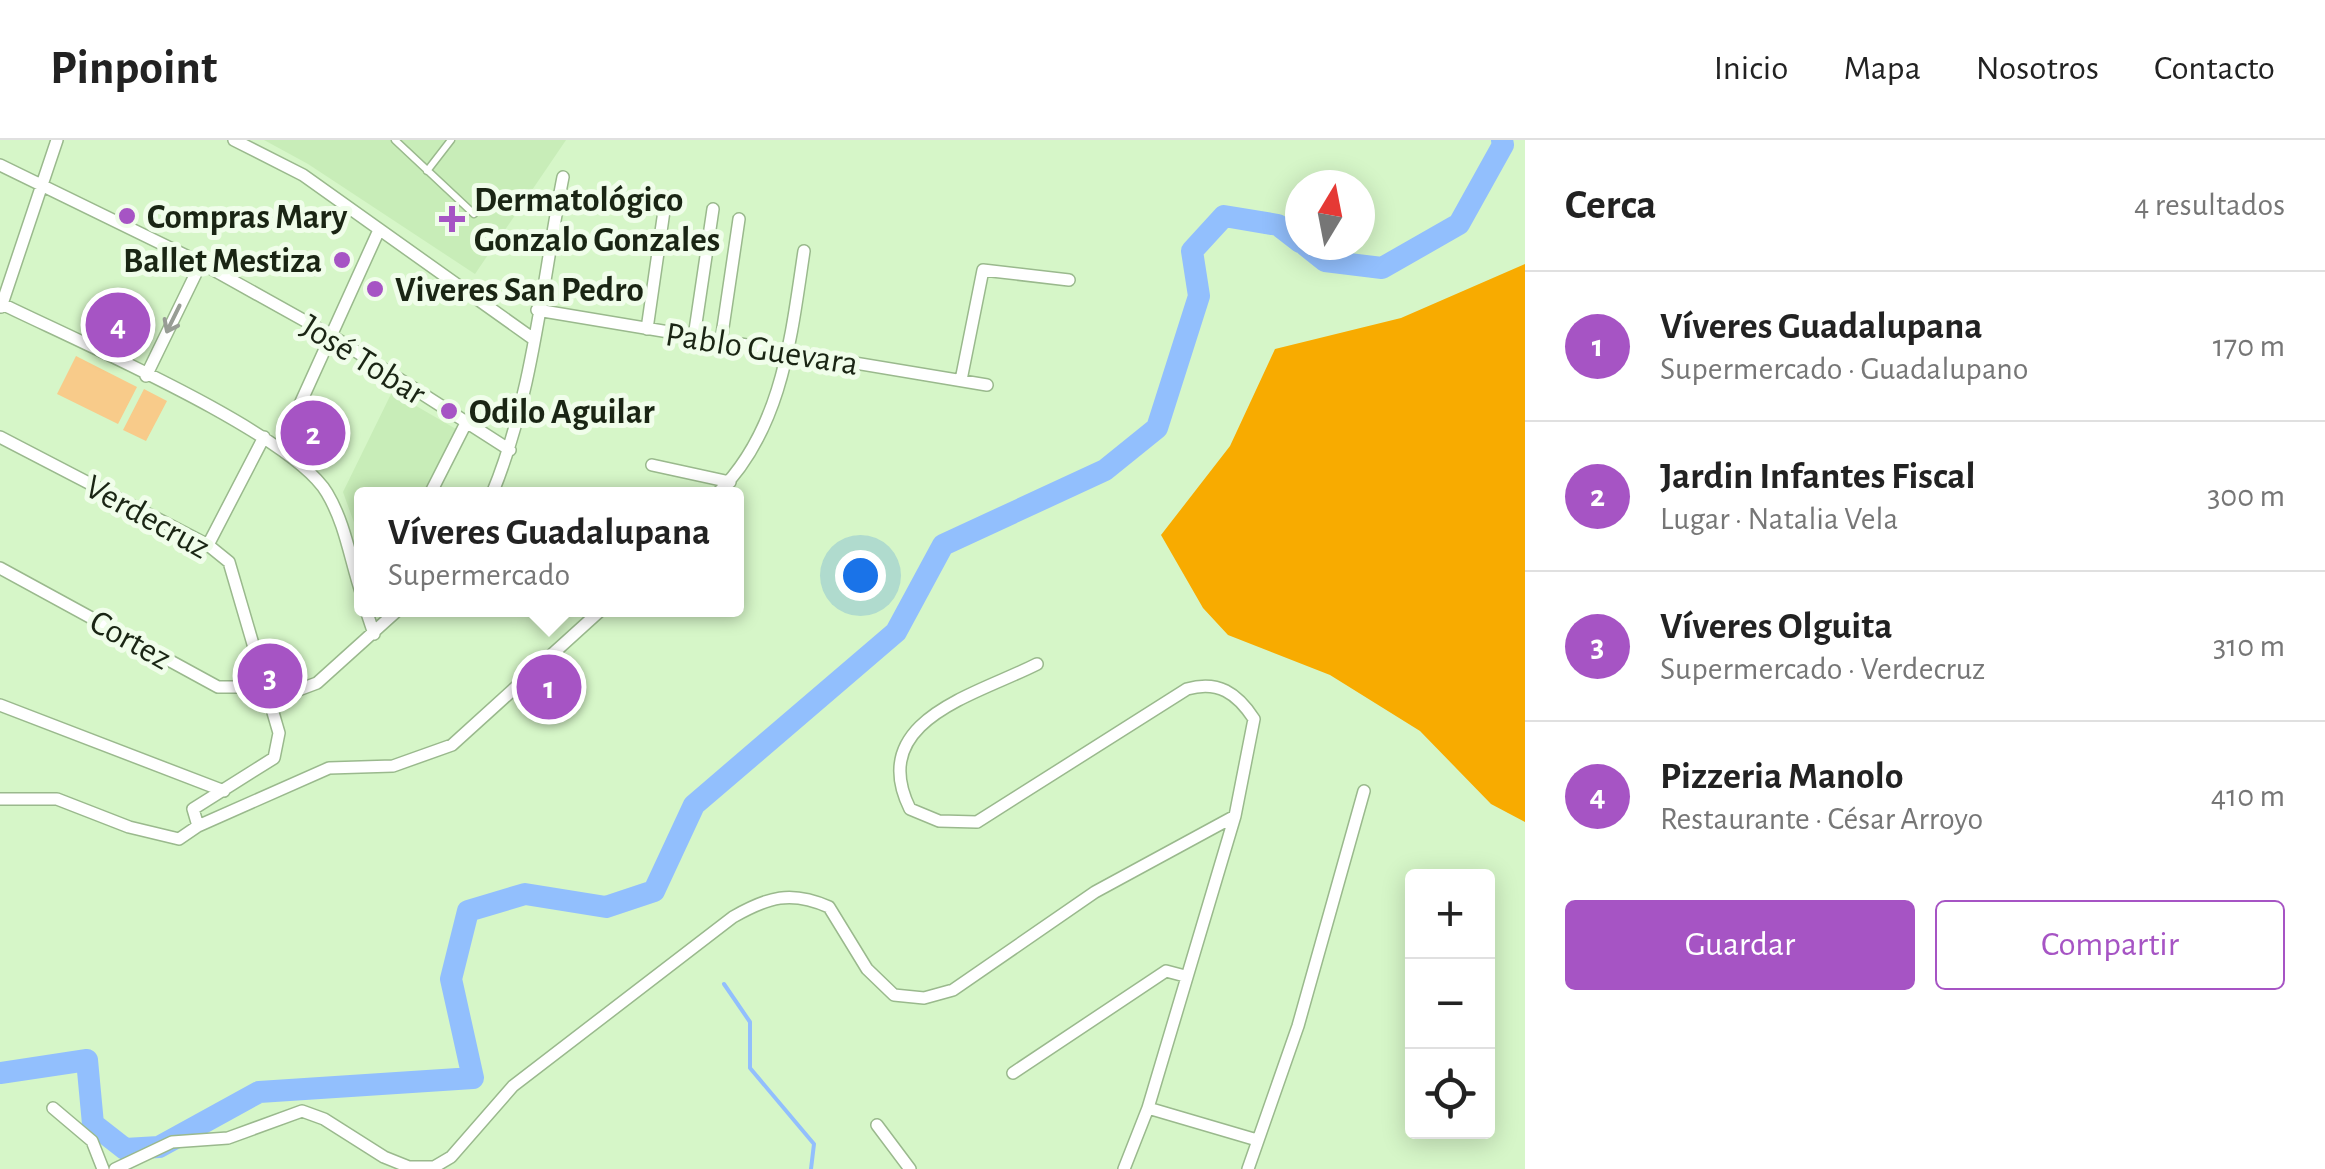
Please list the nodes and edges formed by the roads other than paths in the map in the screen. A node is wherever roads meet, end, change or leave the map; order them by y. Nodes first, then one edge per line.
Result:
1 (57, 140) edge
2 (234, 140) edge
3 (395, 140) edge
4 (451, 140) edge
5 (0, 166) edge
6 (427, 171) junction
7 (562, 178) dead end
8 (43, 183) junction
9 (666, 197) dead end
10 (713, 209) dead end
11 (474, 214) dead end
12 (739, 220) dead end
13 (379, 230) junction
14 (804, 251) dead end
15 (200, 263) junction
16 (1069, 280) dead end
17 (1, 308) edge
18 (537, 310) junction
19 (646, 329) junction
20 (332, 336) junction
21 (694, 337) junction
22 (532, 338) junction
23 (720, 342) junction
24 (789, 353) junction
25 (146, 376) junction
26 (961, 380) junction
27 (987, 385) dead end
28 (466, 423) junction
29 (264, 436) junction
30 (0, 437) edge
31 (281, 446) junction
32 (510, 450) junction
33 (652, 465) dead end
34 (730, 482) junction
35 (434, 487) edge
36 (495, 487) edge
37 (725, 487) edge
38 (208, 545) junction
39 (354, 562) edge
40 (0, 568) edge
41 (368, 617) edge
42 (391, 617) edge
43 (593, 617) edge
44 (374, 634) junction
45 (1036, 664) dead end
46 (258, 668) junction
47 (269, 702) junction
48 (0, 705) edge
49 (224, 790) junction
50 (1364, 791) dead end
51 (0, 799) edge
52 (1235, 816) junction
53 (198, 826) junction
54 (1185, 976) junction
55 (1013, 1072) dead end
56 (53, 1108) dead end
57 (1148, 1108) junction
58 (877, 1125) dead end
59 (1257, 1140) junction
60 (103, 1169) edge
61 (115, 1169) edge
62 (910, 1169) edge
63 (1124, 1169) edge
64 (1248, 1169) edge

1 - 8 street
2 - 13 street
3 - 6 lane
4 - 6 lane
5 - 8 street, José Tobar
6 - 11 lane
7 - 18 street
8 - 15 street, José Tobar
8 - 17 street
9 - 19 street
10 - 21 street
12 - 23 street
13 - 20 street
13 - 22 street
14 - 24 street
15 - 20 street, José Tobar
15 -> 25 street
16 - 26 street
17 - 25 street
18 - 19 street, Pablo Guevara
18 - 22 street
19 - 21 street, Pablo Guevara
20 - 28 street, José Tobar
20 - 31 street
21 - 23 street, Pablo Guevara
22 - 32 street
23 - 24 street, Pablo Guevara
24 - 26 street, Pablo Guevara
24 - 34 street
25 - 29 street
26 - 27 street, Pablo Guevara
28 - 32 street, José Tobar
28 - 35 street
29 - 31 street
29 - 38 street
30 - 38 street, Verdecruz
31 - 39 street
32 - 36 street
33 - 34 street
34 - 37 street
38 - 46 street, Verdecruz
40 - 46 street, Cortez
41 - 44 street
42 - 44 street
43 - 53 street
44 - 47 street
45 - 52 street
46 - 47 street, Verdecruz
47 - 49 street, Verdecruz
48 - 49 street
49 - 53 street
50 - 59 street
51 - 53 street
52 - 54 street
52 - 61 street
54 - 55 street
54 - 57 street
56 - 60 street
57 - 59 street
57 - 63 street
58 - 62 street
59 - 64 street

